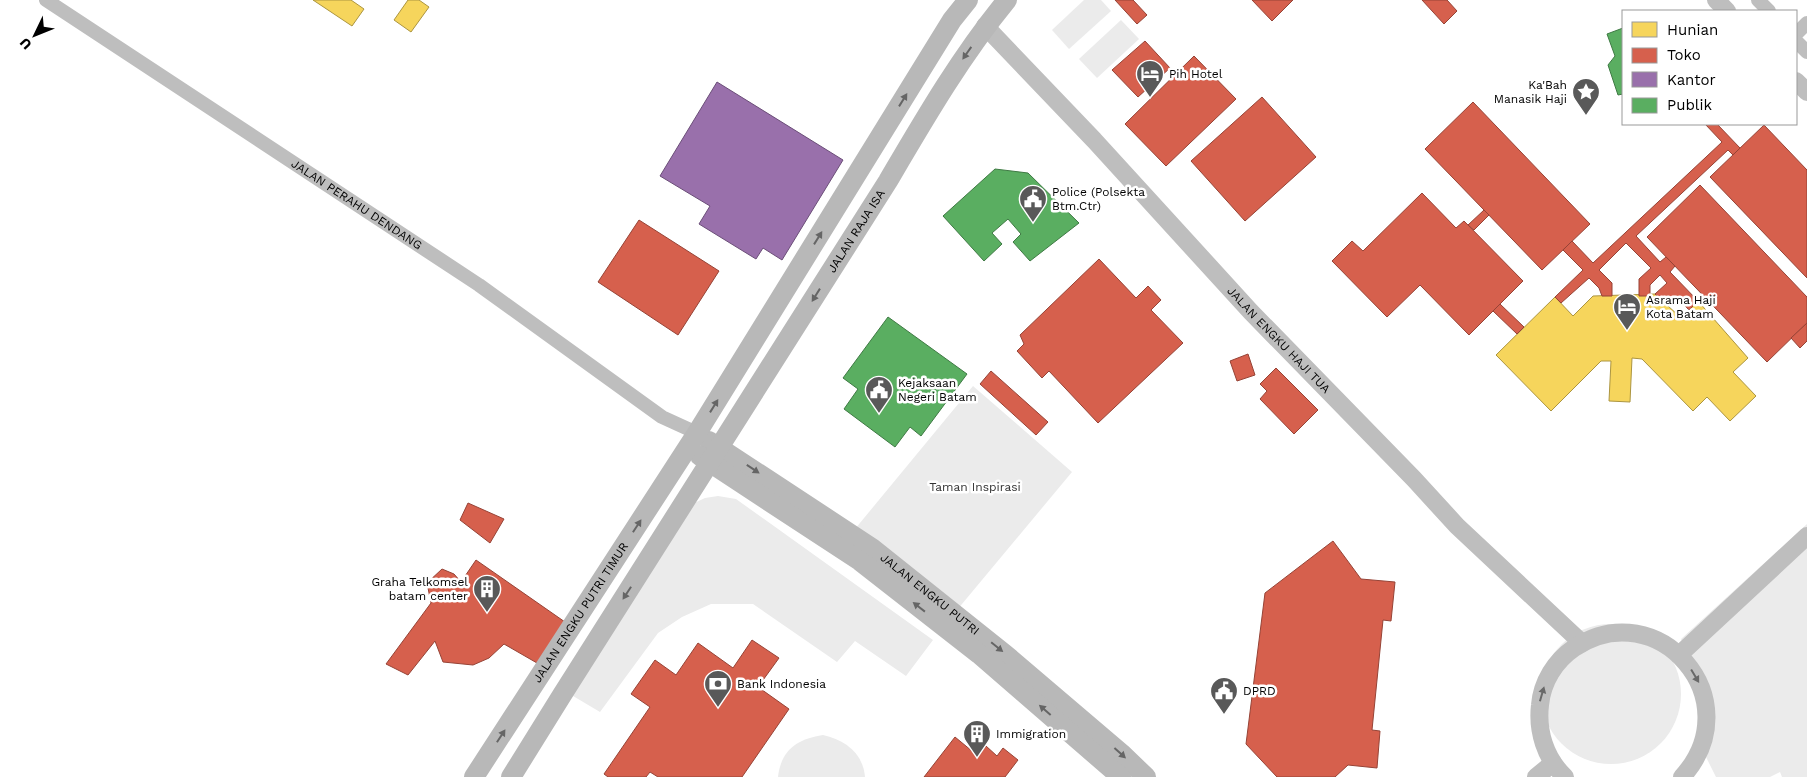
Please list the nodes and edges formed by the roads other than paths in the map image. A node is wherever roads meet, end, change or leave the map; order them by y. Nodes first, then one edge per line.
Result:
1 (46, 0) edge
2 (968, 0) edge
3 (1007, 0) edge
4 (1716, 0) edge
5 (1758, 0) edge
6 (1726, 10) edge
7 (1768, 10) edge
8 (1807, 23) edge
9 (985, 26) junction
10 (1797, 33) edge
11 (1797, 42) edge
12 (1807, 52) edge
13 (1797, 82) edge
14 (1807, 92) edge
15 (692, 440) junction
16 (715, 456) junction
17 (1807, 536) edge
18 (1582, 643) junction
19 (1679, 655) junction
20 (1553, 763) junction
21 (474, 777) edge
22 (512, 777) edge
23 (1121, 777) edge
24 (1146, 777) edge
25 (1536, 777) edge
26 (1564, 777) edge
27 (1682, 777) edge

1 - 15 street, JALAN PERAHU DENDANG
15 -> 2 main road
3 - 9 main road, JALAN RAJA ISA
4 - 6 street
5 - 7 street
8 - 10 street
9 -> 16 main road, JALAN RAJA ISA
9 - 18 street, JALAN ENGKU HAJI TUA
11 - 12 street
13 - 14 street
15 - 16 main road, JALAN ENGKU PUTRI
21 -> 15 main road, JALAN ENGKU PUTRI TIMUR
16 -> 22 main road
23 -> 16 main road, JALAN ENGKU PUTRI
16 -> 24 main road, JALAN ENGKU PUTRI
17 - 19 street
18 - 19 street
20 -> 18 street
19 -> 27 street
20 - 25 street
20 - 26 street

